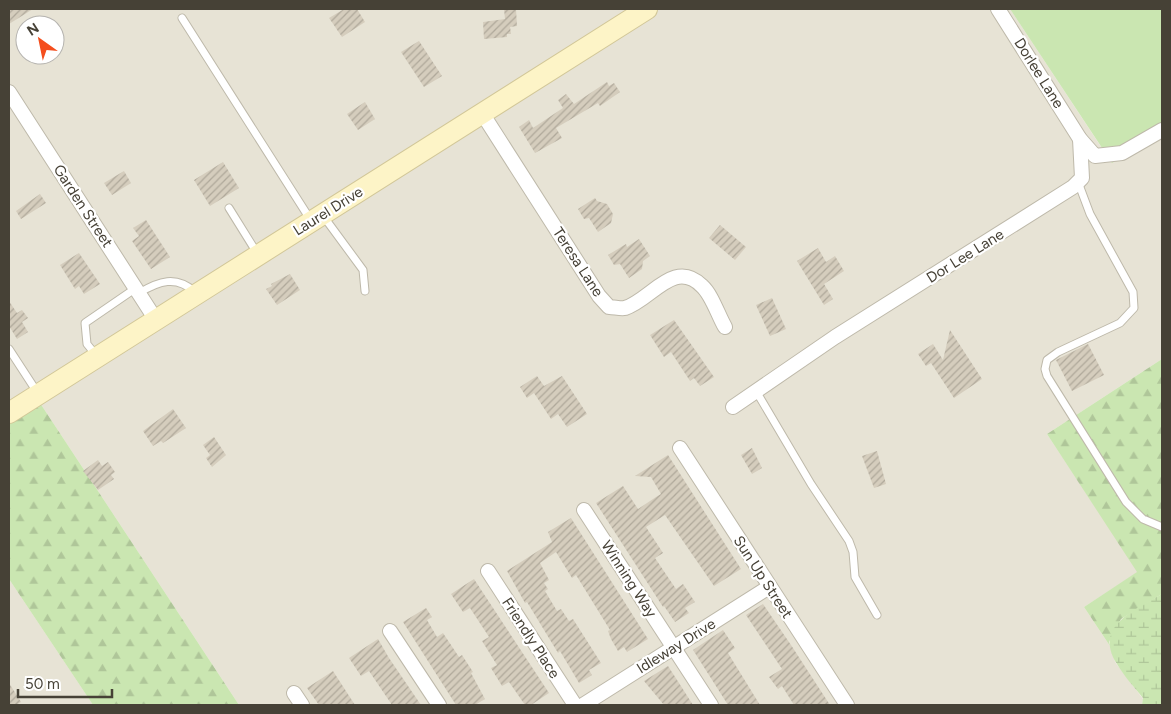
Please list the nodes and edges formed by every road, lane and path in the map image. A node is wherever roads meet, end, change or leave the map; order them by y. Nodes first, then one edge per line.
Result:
1 (647, 9) edge
2 (998, 9) edge
3 (182, 18) dead end
4 (9, 92) edge
5 (482, 113) junction
6 (1162, 130) edge
7 (1080, 139) junction
8 (1078, 182) junction
9 (229, 208) dead end
10 (317, 218) junction
11 (258, 256) junction
12 (137, 290) junction
13 (365, 291) dead end
14 (197, 294) junction
15 (156, 320) junction
16 (725, 327) dead end
17 (9, 349) edge
18 (97, 357) junction
19 (756, 391) junction
20 (39, 394) junction
21 (733, 407) dead end
22 (9, 413) edge
23 (680, 448) dead end
24 (584, 510) dead end
25 (1162, 528) edge
26 (488, 571) dead end
27 (769, 587) junction
28 (877, 615) dead end
29 (390, 631) dead end
30 (674, 647) junction
31 (439, 705) edge
32 (575, 705) edge
33 (583, 705) edge
34 (711, 705) edge
35 (847, 705) edge

1 - 5 street, Laurel Drive
2 - 7 street, Dorlee Lane
3 - 10 lane
4 - 12 street, Garden Street
5 - 10 street, Laurel Drive
5 - 16 street, Teresa Lane
6 - 7 street
7 - 8 street
8 - 19 street, Dor Lee Lane
8 - 25 lane
9 - 11 lane
10 - 11 street, Laurel Drive
10 - 13 lane
11 - 14 street, Laurel Drive
12 - 14 lane
12 - 15 street, Garden Street
12 - 18 lane
14 - 15 street, Laurel Drive
15 - 18 street, Laurel Drive
17 - 20 lane
18 - 20 street, Laurel Drive
19 - 21 street, Dor Lee Lane
19 - 28 lane
20 - 22 street, Laurel Drive
23 - 27 street, Sun Up Street
24 - 30 street, Winning Way
26 - 32 street, Friendly Place
27 - 30 street, Idleway Drive
27 - 35 street, Sun Up Street
29 - 31 street
30 - 33 street, Idleway Drive
30 - 34 street, Winning Way

